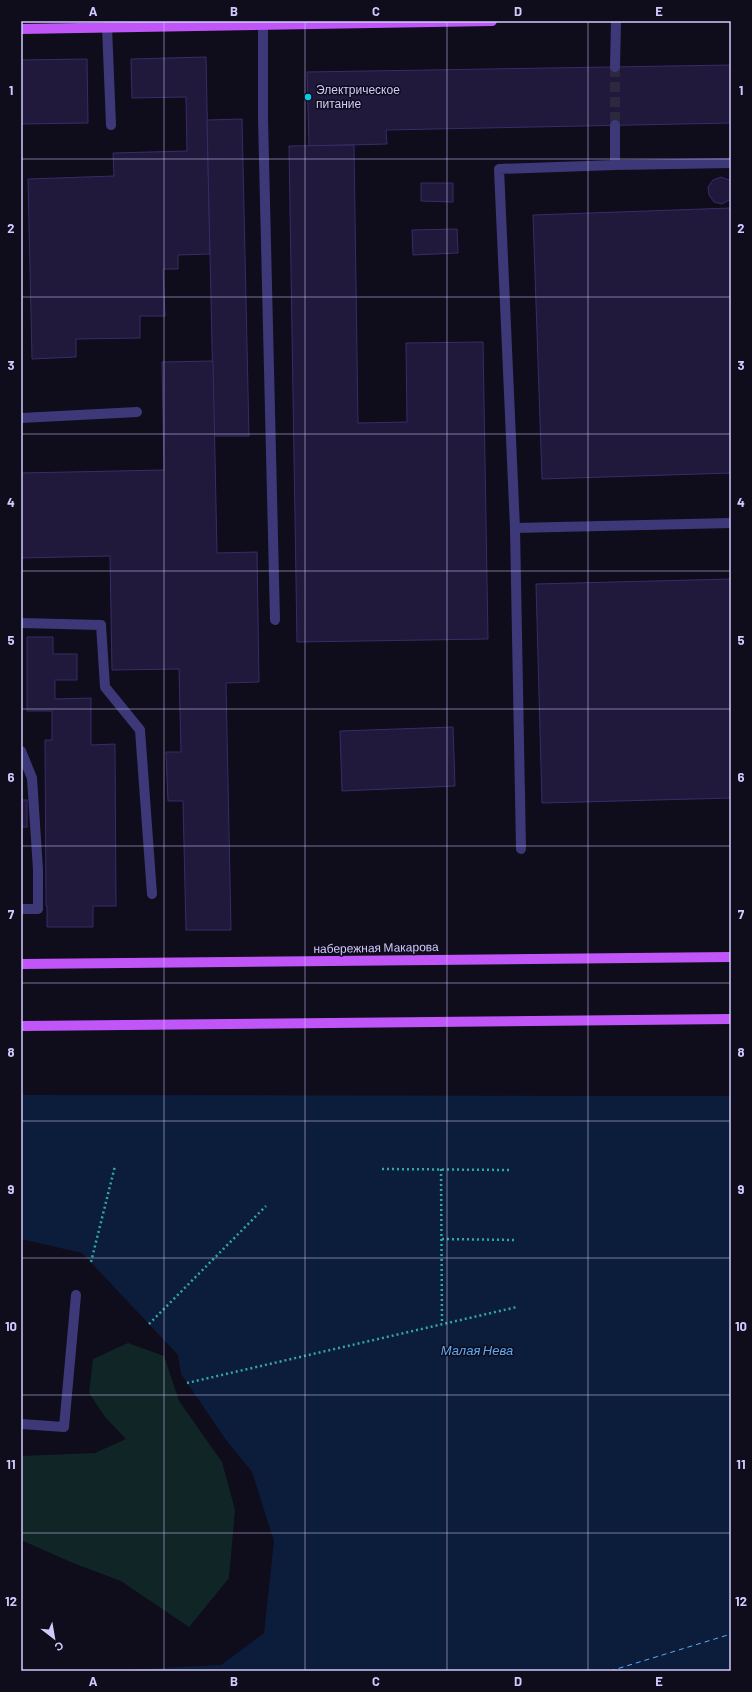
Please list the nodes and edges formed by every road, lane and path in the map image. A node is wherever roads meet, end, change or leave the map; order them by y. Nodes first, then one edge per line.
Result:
1 (492, 21) edge
2 (616, 21) edge
3 (263, 23) edge
4 (107, 27) junction
5 (21, 29) edge
6 (615, 67) tunnel mouth
7 (110, 125) dead end
8 (615, 125) tunnel mouth
9 (731, 163) edge
10 (615, 165) junction
11 (137, 412) dead end
12 (21, 418) edge
13 (731, 523) edge
14 (515, 528) junction
15 (275, 620) dead end
16 (21, 623) edge
17 (21, 751) edge
18 (521, 849) dead end
19 (152, 894) dead end
20 (21, 909) edge
21 (731, 957) edge
22 (21, 964) edge
23 (731, 1019) edge
24 (21, 1026) edge
25 (116, 1166) dead end
26 (382, 1168) dead end
27 (441, 1169) junction
28 (510, 1170) dead end
29 (266, 1206) dead end
30 (442, 1238) junction
31 (515, 1240) dead end
32 (91, 1262) dead end
33 (76, 1296) dead end
34 (516, 1308) dead end
35 (149, 1324) dead end
36 (442, 1324) junction
37 (187, 1383) dead end
38 (21, 1424) edge

1 - 3 main road
2 - 6 lane
3 - 4 main road
3 - 15 lane
4 - 5 main road
4 - 7 lane
8 - 10 lane
9 - 10 lane
10 - 14 lane
11 - 12 lane
13 - 14 lane
14 - 18 lane
16 - 19 lane
17 - 20 lane
21 - 22 main road, набережная Макарова
23 - 24 main road
25 - 32 path
26 - 27 path
27 - 28 path
27 - 30 path
29 - 35 path
30 - 31 path
30 - 36 path
33 - 38 lane
34 - 36 path
36 - 37 path

